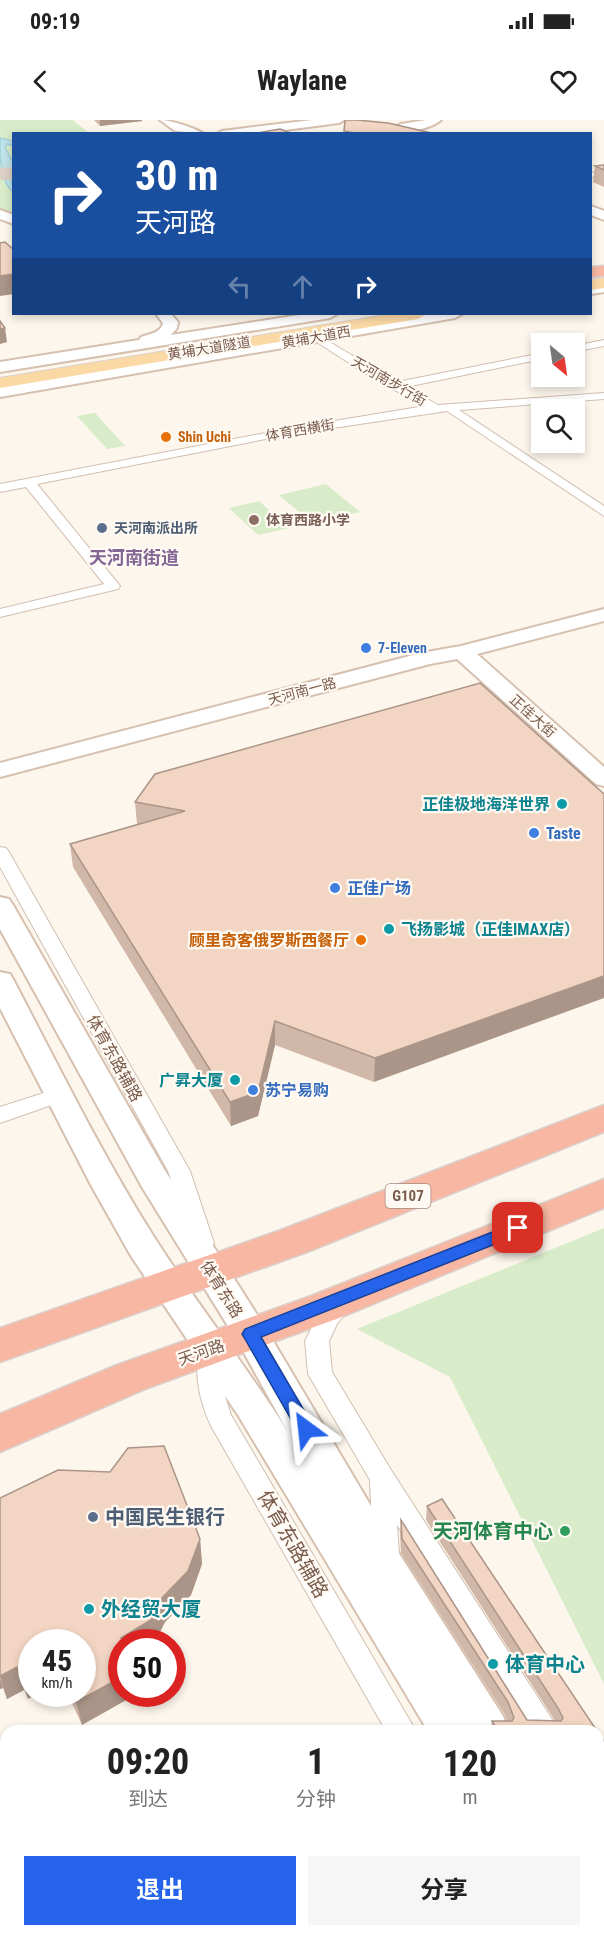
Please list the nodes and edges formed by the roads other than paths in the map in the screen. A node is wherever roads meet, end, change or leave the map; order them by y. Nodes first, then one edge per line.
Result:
1 (165, 120) edge
2 (332, 120) edge
3 (347, 125) edge
4 (433, 125) edge
5 (315, 130) edge
6 (191, 132) edge
7 (268, 132) edge
8 (275, 132) edge
9 (295, 132) edge
10 (406, 132) edge
11 (164, 315) edge
12 (324, 315) edge
13 (342, 315) edge
14 (412, 315) edge
15 (449, 315) edge
16 (316, 337) junction
17 (604, 343) edge
18 (585, 347) edge
19 (101, 350) junction
20 (531, 358) edge
21 (0, 367) edge
22 (0, 375) edge
23 (0, 383) edge
24 (395, 386) junction
25 (0, 392) edge
26 (604, 396) edge
27 (432, 406) dead end
28 (452, 410) dead end
29 (29, 482) junction
30 (0, 488) edge
31 (604, 512) edge
32 (0, 613) edge
33 (604, 615) edge
34 (462, 652) junction
35 (0, 770) edge
36 (604, 779) edge
37 (0, 780) edge
38 (0, 852) edge
39 (0, 905) edge
40 (0, 981) edge
41 (59, 1095) junction
42 (0, 1115) edge
43 (604, 1118) edge
44 (604, 1193) edge
45 (212, 1271) junction
46 (169, 1287) junction
47 (345, 1299) junction
48 (251, 1334) junction
49 (0, 1345) edge
50 (212, 1348) junction
51 (0, 1432) edge
52 (382, 1478) junction
53 (386, 1568) junction
54 (399, 1725) edge
55 (448, 1725) edge
56 (484, 1725) edge
57 (539, 1725) edge

1 - 6 main road
2 - 5 main road
3 - 5 main road
3 - 8 main road
3 - 9 main road
4 - 10 main road
5 - 7 main road
11 - 19 main road
12 - 19 main road, 黄埔大道西
13 - 22 main road, 黄埔大道隧道
14 - 23 main road, 黄埔大道隧道
15 - 16 main road, 黄埔大道西
16 - 24 street, 天河南步行街
16 - 25 main road, 黄埔大道西
17 - 18 street
19 - 21 main road, 黄埔大道西
20 - 24 street
24 - 27 street, 天河南步行街
26 - 29 street, 体育西横街
28 - 31 street
29 - 30 street, 体育西横街
29 - 32 street
33 - 34 main road, 天河南一路
34 - 35 main road, 天河南一路
34 - 36 main road, 正佳大街
34 - 37 main road
38 - 45 street, 体育东路辅路
39 - 45 main road, 体育东路
40 - 41 main road
41 - 42 street
41 - 46 main road
43 - 45 highway, G107
44 - 47 highway, 天河路
45 - 46 highway, G107
45 - 48 main road, 体育东路
46 - 49 highway, G107
46 - 50 main road
47 - 48 highway, 天河路
47 - 52 street
48 - 50 highway, 天河路
48 - 53 main road, 体育东路
50 - 51 highway, 天河路
50 - 54 street, 体育东路辅路
50 - 55 main road
52 - 53 street
52 - 57 street
53 - 56 main road, 体育东路

